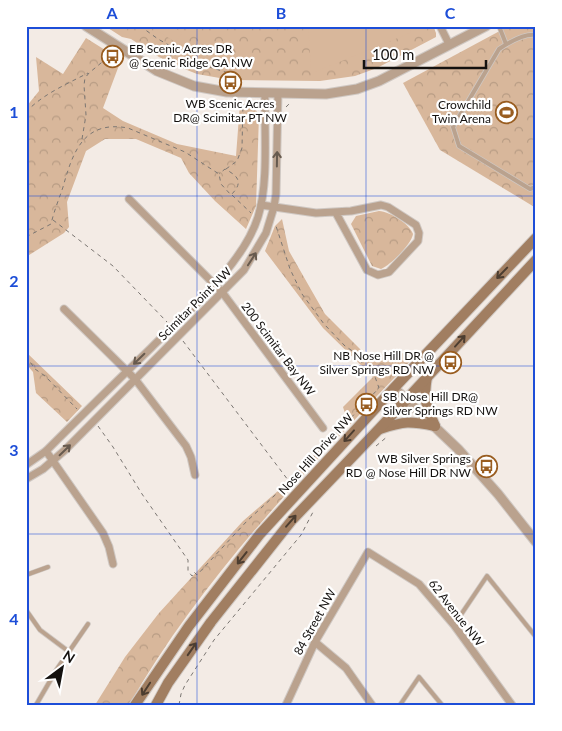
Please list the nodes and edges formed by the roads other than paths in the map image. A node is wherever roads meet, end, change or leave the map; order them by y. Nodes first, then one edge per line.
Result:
1 (86, 26) edge
2 (440, 26) edge
3 (486, 26) edge
4 (499, 26) edge
5 (536, 35) edge
6 (449, 44) junction
7 (506, 44) junction
8 (265, 93) junction
9 (278, 93) junction
10 (536, 187) edge
11 (130, 199) dead end
12 (261, 205) junction
13 (274, 207) junction
14 (336, 213) junction
15 (536, 238) edge
16 (536, 260) edge
17 (214, 283) junction
18 (222, 292) junction
19 (64, 309) dead end
20 (127, 371) junction
21 (427, 377) junction
22 (135, 380) junction
23 (394, 388) junction
24 (406, 399) junction
25 (435, 426) junction
26 (323, 428) dead end
27 (379, 429) junction
28 (46, 451) junction
29 (53, 462) junction
30 (26, 465) edge
31 (195, 475) dead end
32 (26, 479) edge
33 (536, 542) edge
34 (368, 552) joint
35 (113, 564) dead end
36 (48, 567) dead end
37 (26, 576) edge
38 (26, 611) edge
39 (88, 624) dead end
40 (454, 625) junction
41 (536, 637) edge
42 (315, 642) junction
43 (68, 652) junction
44 (36, 705) edge
45 (136, 705) edge
46 (156, 705) edge
47 (286, 705) edge
48 (372, 705) edge
49 (400, 705) edge
50 (442, 705) edge
51 (512, 705) edge

1 - 8 street
2 - 6 street
3 - 6 street
4 - 7 lane
5 - 7 lane
6 - 9 street
7 - 10 lane
8 - 9 street
8 - 12 street, Scimitar Point NW
13 -> 9 street, Scimitar Point NW
11 - 17 street, 200 Scimitar Bay NW
12 - 13 street
12 - 17 street, Scimitar Point NW
13 - 14 street
18 -> 13 street, Scimitar Point NW
14 - 14 street
15 -> 23 main road, Nose Hill Drive NW
21 -> 16 main road
17 - 18 street, 200 Scimitar Bay NW
17 -> 20 street, Scimitar Point NW
18 - 22 street, Scimitar Point NW
18 - 26 street, 200 Scimitar Bay NW
19 - 20 street
20 - 22 street
20 - 28 street, Scimitar Point NW
21 - 24 main road
21 - 25 main road
29 -> 22 street, Scimitar Point NW
22 - 31 street
23 - 24 street
23 -> 45 main road, Nose Hill Drive NW
24 - 25 street
24 - 27 main road
25 - 27 main road
25 - 33 street
46 -> 27 main road
28 - 29 street
28 - 30 street, Scimitar Point NW
29 - 32 street, Scimitar Point NW
29 - 35 street
34 - 40 street, 62 Avenue NW
34 - 42 street, 84 Street NW
36 - 37 lane
38 - 43 lane
39 - 43 lane
40 - 41 lane
40 - 51 street, 62 Avenue NW
42 - 47 street, 84 Street NW
42 - 48 street
43 - 44 lane
49 - 50 lane

